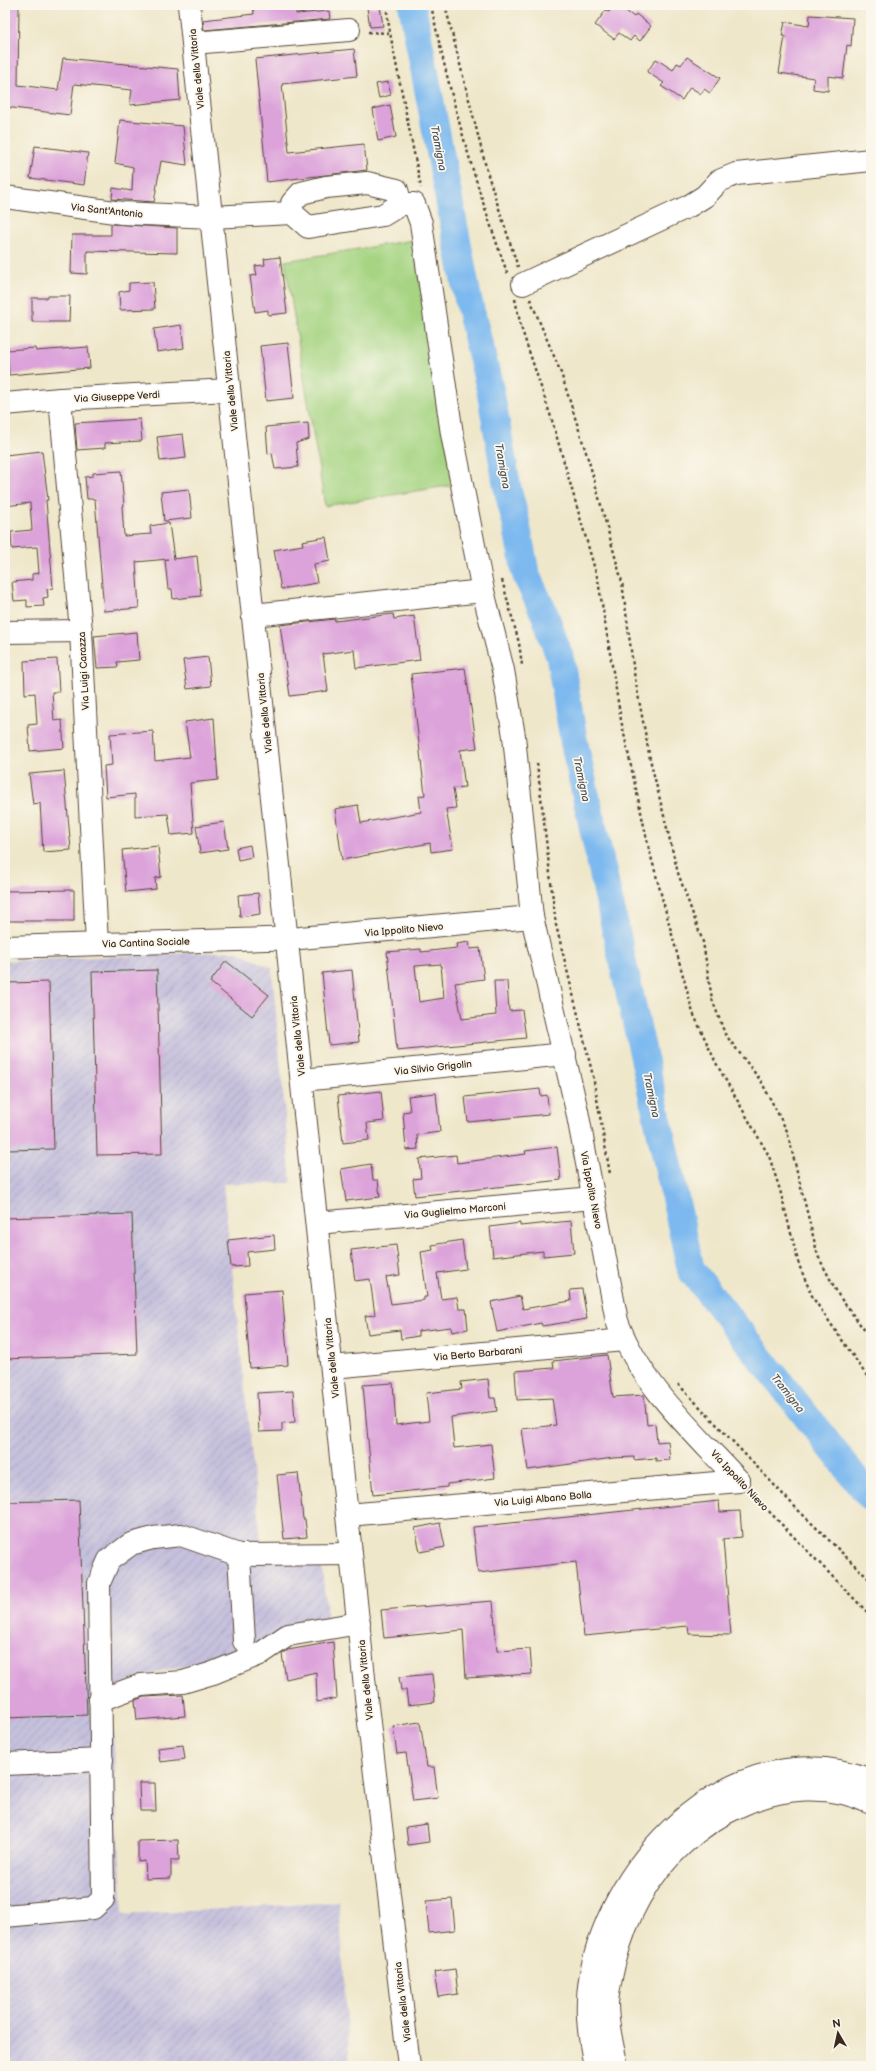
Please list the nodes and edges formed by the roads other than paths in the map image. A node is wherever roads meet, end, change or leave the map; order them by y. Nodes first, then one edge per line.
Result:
1 (189, 5) edge
2 (349, 30) road end
3 (193, 43) junction
4 (871, 160) edge
5 (5, 198) edge
6 (401, 204) junction
7 (292, 213) junction
8 (210, 217) junction
9 (515, 285) road end
10 (230, 390) junction
11 (60, 399) junction
12 (5, 404) edge
13 (483, 591) junction
14 (253, 615) junction
15 (81, 631) junction
16 (5, 632) edge
17 (532, 918) junction
18 (287, 938) junction
19 (96, 944) junction
20 (5, 947) edge
21 (565, 1054) junction
22 (302, 1080) junction
23 (593, 1198) junction
24 (317, 1223) junction
25 (624, 1340) junction
26 (332, 1367) junction
27 (739, 1480) joint
28 (347, 1516) junction
29 (351, 1554) junction
30 (239, 1555) junction
31 (358, 1623) junction
32 (244, 1641) dead end
33 (100, 1700) junction
34 (102, 1760) junction
35 (5, 1764) edge
36 (871, 1780) edge
37 (871, 1803) edge
38 (5, 1916) edge
39 (409, 2066) edge
40 (595, 2066) edge
41 (617, 2066) edge

1 - 3 main road, Viale della Vittoria
2 - 3 main road
3 - 8 main road, Viale della Vittoria
4 - 9 main road
5 - 8 main road, Via Sant'Antonio
6 - 7 main road
6 - 7 main road
6 - 13 main road
7 - 8 main road, Via Sant'Antonio
8 - 10 main road, Viale della Vittoria
10 - 11 main road, Via Giuseppe Verdi
10 - 14 main road, Viale della Vittoria
11 - 12 main road, Via Giuseppe Verdi
11 - 15 main road, Via Luigi Carazza
13 - 14 main road
13 - 17 main road
14 - 18 main road, Viale della Vittoria
15 - 16 main road
15 - 19 main road, Via Luigi Carazza
17 - 18 main road, Via Ippolito Nievo
17 - 21 main road, Via Ippolito Nievo
18 - 19 main road, Via Cantina Sociale
18 - 22 main road, Viale della Vittoria
19 - 20 main road, Via Cantina Sociale
21 - 22 main road, Via Silvio Grigolin
21 - 23 main road, Via Ippolito Nievo
22 - 24 main road, Viale della Vittoria
23 - 24 main road, Via Guglielmo Marconi
23 - 25 main road, Via Ippolito Nievo
24 - 26 main road, Viale della Vittoria
25 - 26 main road, Via Berto Barbarani
25 - 27 main road, Via Ippolito Nievo
26 - 28 main road, Viale della Vittoria
27 - 28 main road, Via Luigi Albano Bolla
28 - 29 main road, Viale della Vittoria
29 - 30 main road
29 - 31 main road, Viale della Vittoria
30 - 32 main road
30 - 33 main road
31 - 33 main road
31 - 39 main road, Viale della Vittoria
33 - 34 main road
34 - 35 main road
34 - 38 main road
36 - 40 main road
37 - 41 main road

